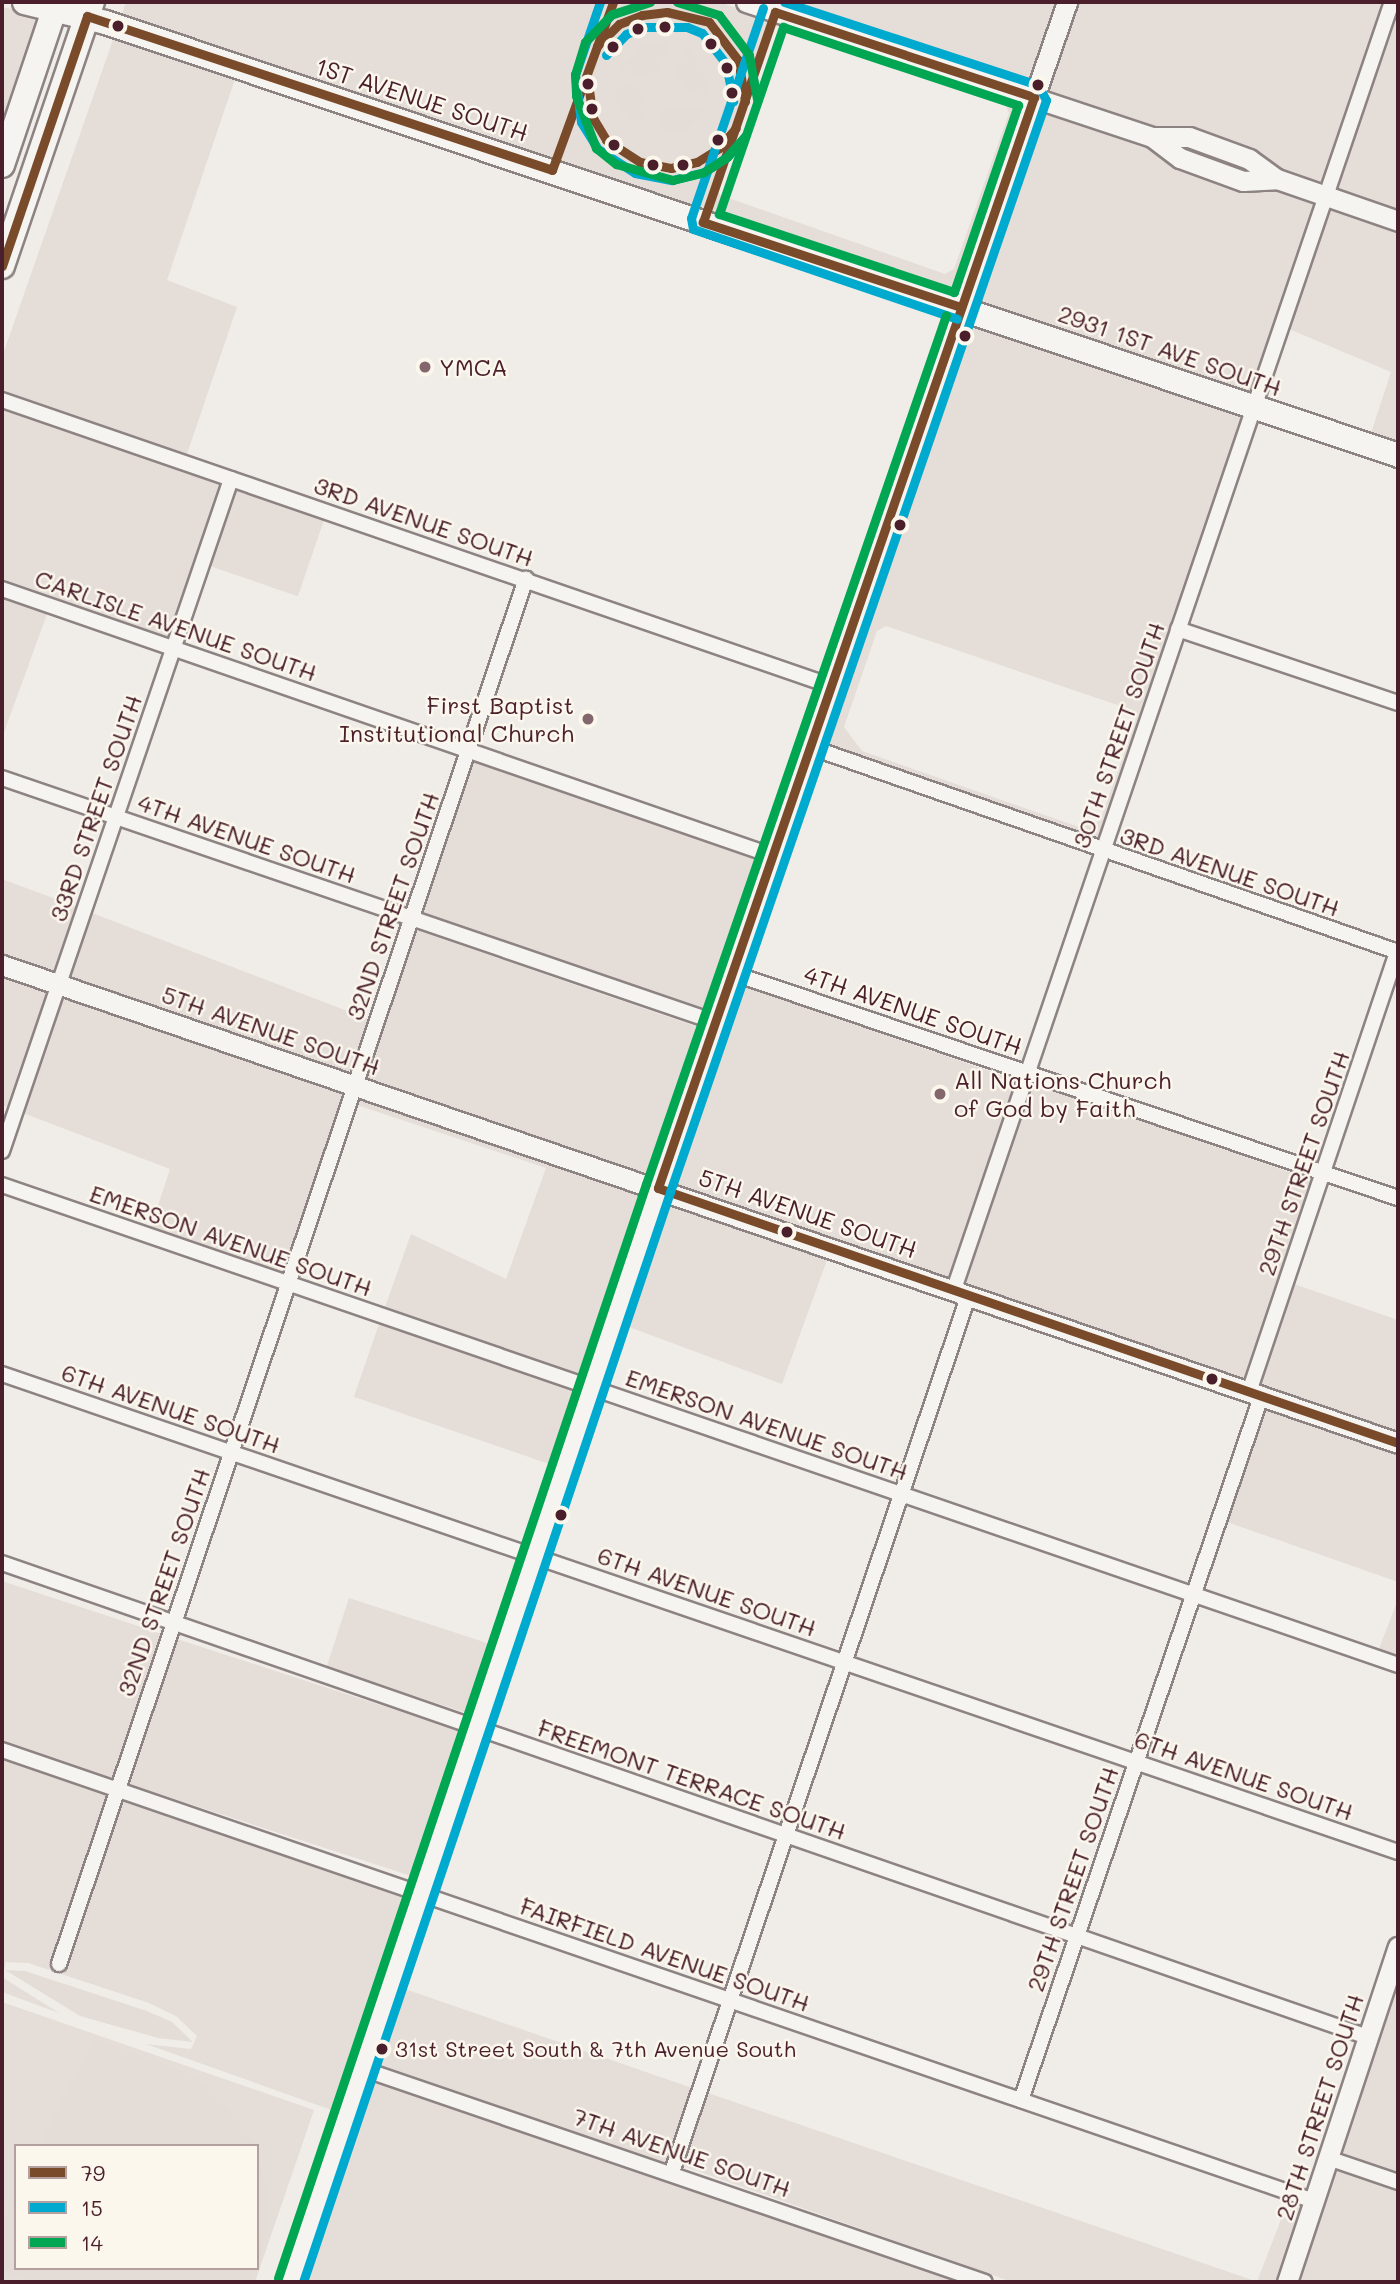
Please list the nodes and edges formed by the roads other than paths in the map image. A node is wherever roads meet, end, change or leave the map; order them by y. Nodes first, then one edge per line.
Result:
1 (24, 2) edge
2 (746, 2) edge
3 (1067, 2) edge
4 (1392, 2) edge
5 (56, 5) edge
6 (90, 9) edge
7 (1034, 97) junction
8 (19, 113) junction
9 (2, 165) edge
10 (1326, 196) junction
11 (23, 204) junction
12 (1398, 220) edge
13 (2, 266) edge
14 (961, 307) junction
15 (2, 400) edge
16 (1256, 407) junction
17 (1398, 455) edge
18 (231, 479) junction
19 (526, 579) junction
20 (2, 589) edge
21 (1178, 629) junction
22 (173, 648) junction
23 (831, 686) junction
24 (1398, 703) edge
25 (810, 747) junction
26 (469, 749) junction
27 (2, 778) edge
28 (116, 817) junction
29 (1103, 851) junction
30 (773, 856) junction
31 (412, 918) junction
32 (1398, 951) edge
33 (2, 965) edge
34 (732, 973) junction
35 (59, 984) junction
36 (715, 1022) junction
37 (1029, 1073) junction
38 (355, 1085) junction
39 (2, 1152) edge
40 (1323, 1172) junction
41 (2, 1185) edge
42 (658, 1188) junction
43 (1398, 1198) edge
44 (288, 1284) junction
45 (961, 1291) junction
46 (2, 1374) edge
47 (591, 1388) junction
48 (1256, 1392) junction
49 (1398, 1443) edge
50 (231, 1453) junction
51 (898, 1493) junction
52 (535, 1557) junction
53 (2, 1563) edge
54 (1194, 1595) junction
55 (174, 1623) junction
56 (846, 1662) junction
57 (1398, 1665) edge
58 (477, 1728) junction
59 (2, 1750) edge
60 (1136, 1762) junction
61 (118, 1790) junction
62 (787, 1835) junction
63 (1398, 1852) edge
64 (422, 1894) junction
65 (1077, 1936) junction
66 (1398, 1947) edge
67 (59, 1964) dead end
68 (731, 2000) junction
69 (1368, 2037) junction
70 (363, 2069) junction
71 (1021, 2100) junction
72 (1328, 2158) junction
73 (672, 2172) junction
74 (1398, 2182) edge
75 (1314, 2201) junction
76 (290, 2282) edge
77 (985, 2282) edge
78 (1287, 2282) edge

1 - 5 main road, 1ST AVENUE SOUTH
2 - 7 street
3 - 7 street
4 - 10 street, 30TH STREET SOUTH
5 - 6 main road, 1ST AVENUE SOUTH
5 - 8 highway
6 - 11 highway
6 - 14 main road, 1ST AVENUE SOUTH
7 - 10 street
7 - 14 street
8 - 9 highway
8 - 11 highway
10 - 12 street
10 - 16 street, 30TH STREET SOUTH
11 - 13 highway
14 - 16 main road, 2931 1ST AVE SOUTH
14 - 23 street
15 - 18 street, 3RD AVENUE SOUTH
16 - 17 main road, 2931 1ST AVE SOUTH
16 - 21 street, 30TH STREET SOUTH
18 - 19 street, 3RD AVENUE SOUTH
18 - 22 street, 33RD STREET SOUTH
19 - 23 street, 3RD AVENUE SOUTH
19 - 26 street, 32ND STREET SOUTH
20 - 22 street, CARLISLE AVENUE SOUTH
21 - 24 street
21 - 29 street, 30TH STREET SOUTH
22 - 26 street, CARLISLE AVENUE SOUTH
22 - 28 street, 33RD STREET SOUTH
23 - 25 street
25 - 29 street, 3RD AVENUE SOUTH
25 - 30 street
26 - 30 street, CARLISLE AVENUE SOUTH
26 - 31 street, 32ND STREET SOUTH
27 - 28 street, 4TH AVENUE SOUTH
28 - 31 street, 4TH AVENUE SOUTH
28 - 35 street, 33RD STREET SOUTH
29 - 32 street, 3RD AVENUE SOUTH
29 - 37 street, 30TH STREET SOUTH
30 - 34 street
31 - 36 street, 4TH AVENUE SOUTH
31 - 38 street, 32ND STREET SOUTH
32 - 40 street, 29TH STREET SOUTH
33 - 35 street, 5TH AVENUE SOUTH
34 - 36 street
34 - 37 street, 4TH AVENUE SOUTH
35 - 38 street, 5TH AVENUE SOUTH
35 - 39 street, 33RD STREET SOUTH
36 - 42 street
37 - 40 street, 4TH AVENUE SOUTH
37 - 45 street, 30TH STREET SOUTH
38 - 42 street, 5TH AVENUE SOUTH
38 - 44 street, 32ND STREET SOUTH
40 - 43 street, 4TH AVENUE SOUTH
40 - 48 street, 29TH STREET SOUTH
41 - 44 street, EMERSON AVENUE SOUTH
42 - 45 street, 5TH AVENUE SOUTH
42 - 47 street
44 - 47 street, EMERSON AVENUE SOUTH
44 - 50 street, 32ND STREET SOUTH
45 - 48 street, 5TH AVENUE SOUTH
45 - 51 street, 30TH STREET SOUTH
46 - 50 street, 6TH AVENUE SOUTH
47 - 51 street, EMERSON AVENUE SOUTH
47 - 52 street
48 - 49 street, 5TH AVENUE SOUTH
48 - 54 street, 29TH STREET SOUTH
50 - 52 street, 6TH AVENUE SOUTH
50 - 55 street, 32ND STREET SOUTH
51 - 54 street, EMERSON AVENUE SOUTH
51 - 56 street, 30TH STREET SOUTH
52 - 56 street, 6TH AVENUE SOUTH
52 - 58 street
53 - 55 street, FREEMONT TERRACE SOUTH
54 - 57 street, EMERSON AVENUE SOUTH
54 - 60 street, 29TH STREET SOUTH
55 - 58 street, FREEMONT TERRACE SOUTH
55 - 61 street, 32ND STREET SOUTH
56 - 60 street, 6TH AVENUE SOUTH
56 - 62 street, 30TH STREET SOUTH
58 - 62 street, FREEMONT TERRACE SOUTH
58 - 64 street
59 - 61 street, FAIRFIELD AVENUE SOUTH
60 - 63 street, 6TH AVENUE SOUTH
60 - 65 street, 29TH STREET SOUTH
61 - 64 street, FAIRFIELD AVENUE SOUTH
61 - 67 street, 32ND STREET SOUTH
62 - 65 street, FREEMONT TERRACE SOUTH
62 - 68 street, 30TH STREET SOUTH
64 - 68 street, FAIRFIELD AVENUE SOUTH
64 - 70 street
65 - 69 street, FREEMONT TERRACE SOUTH
65 - 71 street, 29TH STREET SOUTH
66 - 69 street, 28TH STREET SOUTH
68 - 71 street, FAIRFIELD AVENUE SOUTH
68 - 73 street, 30TH STREET SOUTH
69 - 72 street, 28TH STREET SOUTH
70 - 73 street, 7TH AVENUE SOUTH
70 - 76 street
71 - 75 street, FAIRFIELD AVENUE SOUTH
72 - 74 street
72 - 75 street, 28TH STREET SOUTH
73 - 77 street, 7TH AVENUE SOUTH
75 - 78 street, 28TH STREET SOUTH

